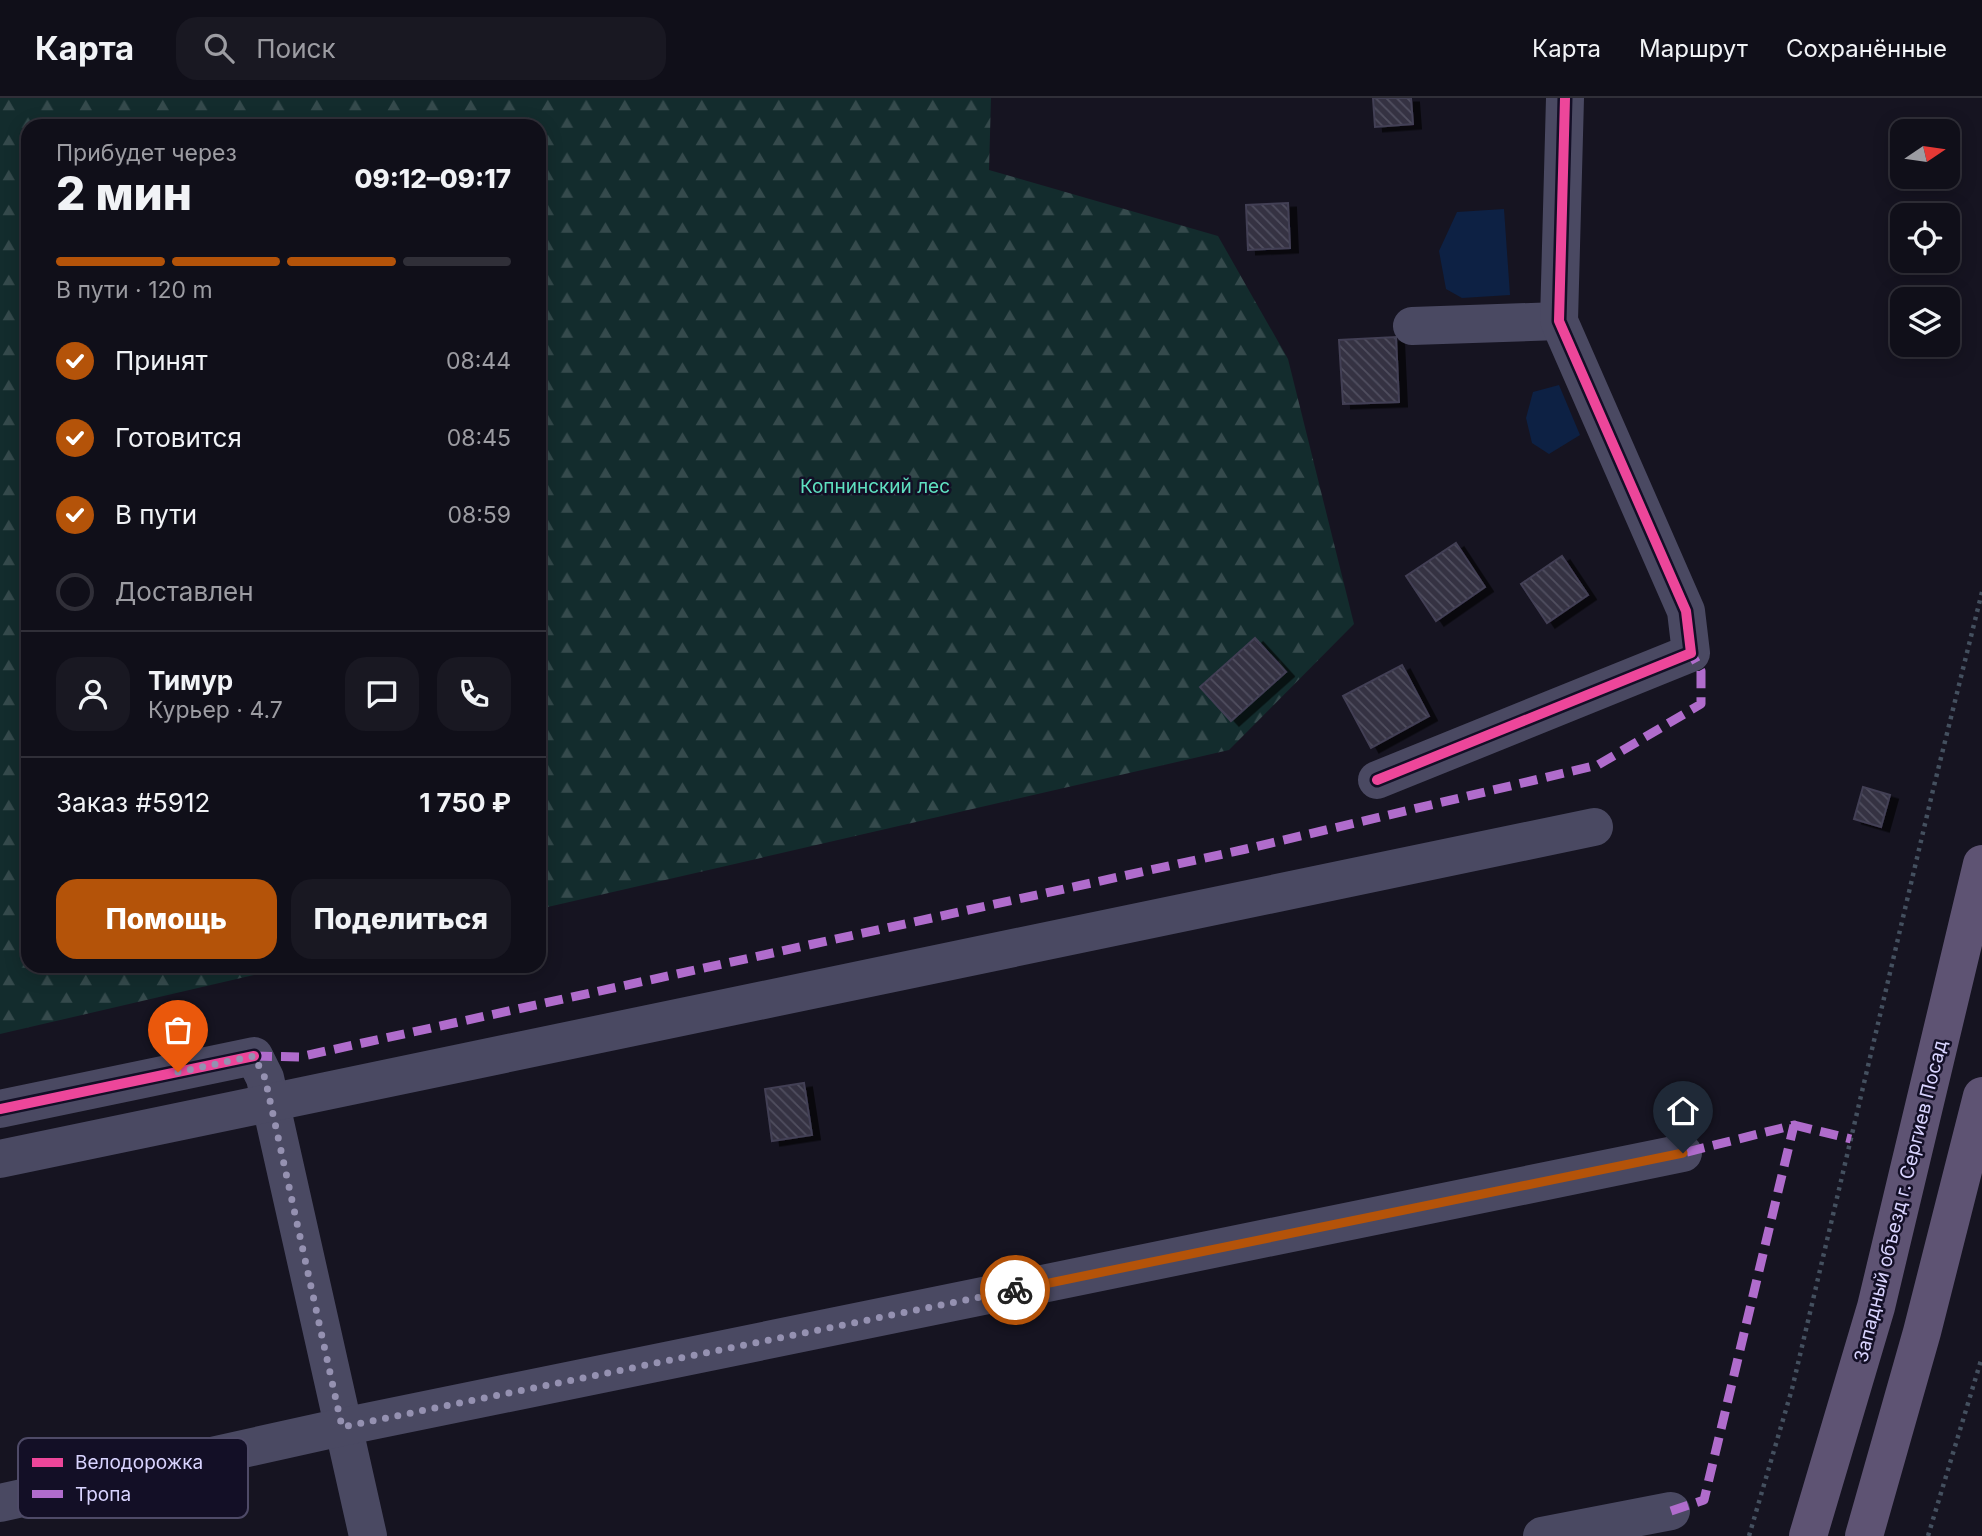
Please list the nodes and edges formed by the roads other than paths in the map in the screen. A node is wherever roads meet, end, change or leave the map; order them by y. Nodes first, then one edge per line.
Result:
1 (1565, 98) edge
2 (1559, 321) junction
3 (1412, 326) dead end
4 (1377, 780) dead end
5 (1594, 827) dead end
6 (1982, 864) edge
7 (1982, 1096) edge
8 (270, 1102) junction
9 (0, 1108) edge
10 (1683, 1153) dead end
11 (0, 1159) edge
12 (342, 1427) junction
13 (248, 1448) edge
14 (18, 1499) edge
15 (0, 1503) edge
16 (1671, 1511) dead end
17 (368, 1536) edge
18 (1542, 1536) edge
19 (1808, 1536) edge
20 (1864, 1536) edge

1 - 2 street
2 - 3 street
2 - 4 street
5 - 8 street
6 - 19 main road, Западный объезд г. Сергиев Посад
7 - 20 main road
8 - 9 street
8 - 11 street
8 - 12 street
10 - 12 street
12 - 13 street
12 - 17 street
14 - 15 street
16 - 18 street

